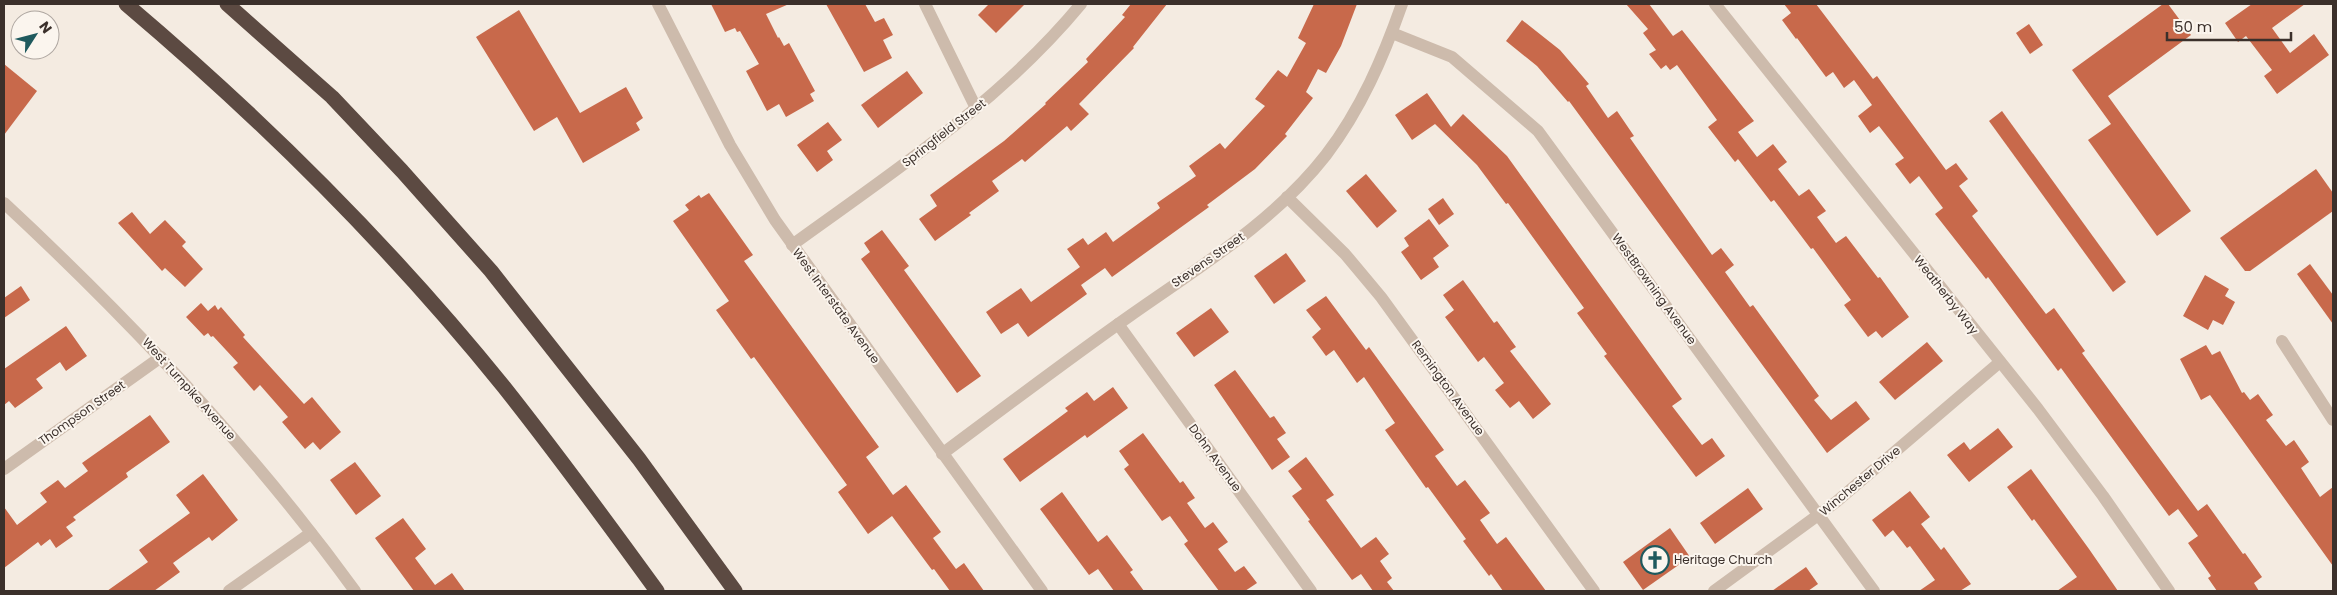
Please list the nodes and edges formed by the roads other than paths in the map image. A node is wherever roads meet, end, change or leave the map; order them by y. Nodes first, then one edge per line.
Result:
1 (126, 4) edge
2 (227, 4) edge
3 (658, 4) edge
4 (925, 4) edge
5 (1081, 4) edge
6 (1402, 4) edge
7 (1715, 4) edge
8 (1392, 33) junction
9 (976, 108) junction
10 (1287, 197) junction
11 (4, 203) edge
12 (792, 244) junction
13 (1118, 324) junction
14 (2282, 341) dead end
15 (160, 357) junction
16 (2000, 362) junction
17 (2333, 420) edge
18 (942, 454) junction
19 (4, 469) edge
20 (1819, 515) junction
21 (311, 533) junction
22 (229, 591) edge
23 (354, 591) edge
24 (657, 591) edge
25 (735, 591) edge
26 (1042, 591) edge
27 (1311, 591) edge
28 (1594, 591) edge
29 (1714, 591) edge
30 (1874, 591) edge
31 (2169, 591) edge

1 - 24 highway
2 - 25 highway
3 - 12 street, West Interstate Avenue
4 - 9 street
5 - 9 street, Springfield Street
6 - 8 street, Stevens Street
7 - 16 street, Weatherby Way
8 - 10 street, Stevens Street
8 - 20 street, WestBrowning Avenue
9 - 12 street, Springfield Street
10 - 13 street, Stevens Street
10 - 28 street, Remington Avenue
11 - 15 street, West Turnpike Avenue
12 - 18 street, West Interstate Avenue
13 - 18 street, Stevens Street
13 - 27 street, Dohn Avenue
14 - 17 street
15 - 19 street, Thompson Street
15 - 21 street, West Turnpike Avenue
16 - 20 street, Winchester Drive
16 - 31 street, Weatherby Way
18 - 26 street, West Interstate Avenue
20 - 29 street, Winchester Drive
20 - 30 street, WestBrowning Avenue
21 - 22 street
21 - 23 street, West Turnpike Avenue

